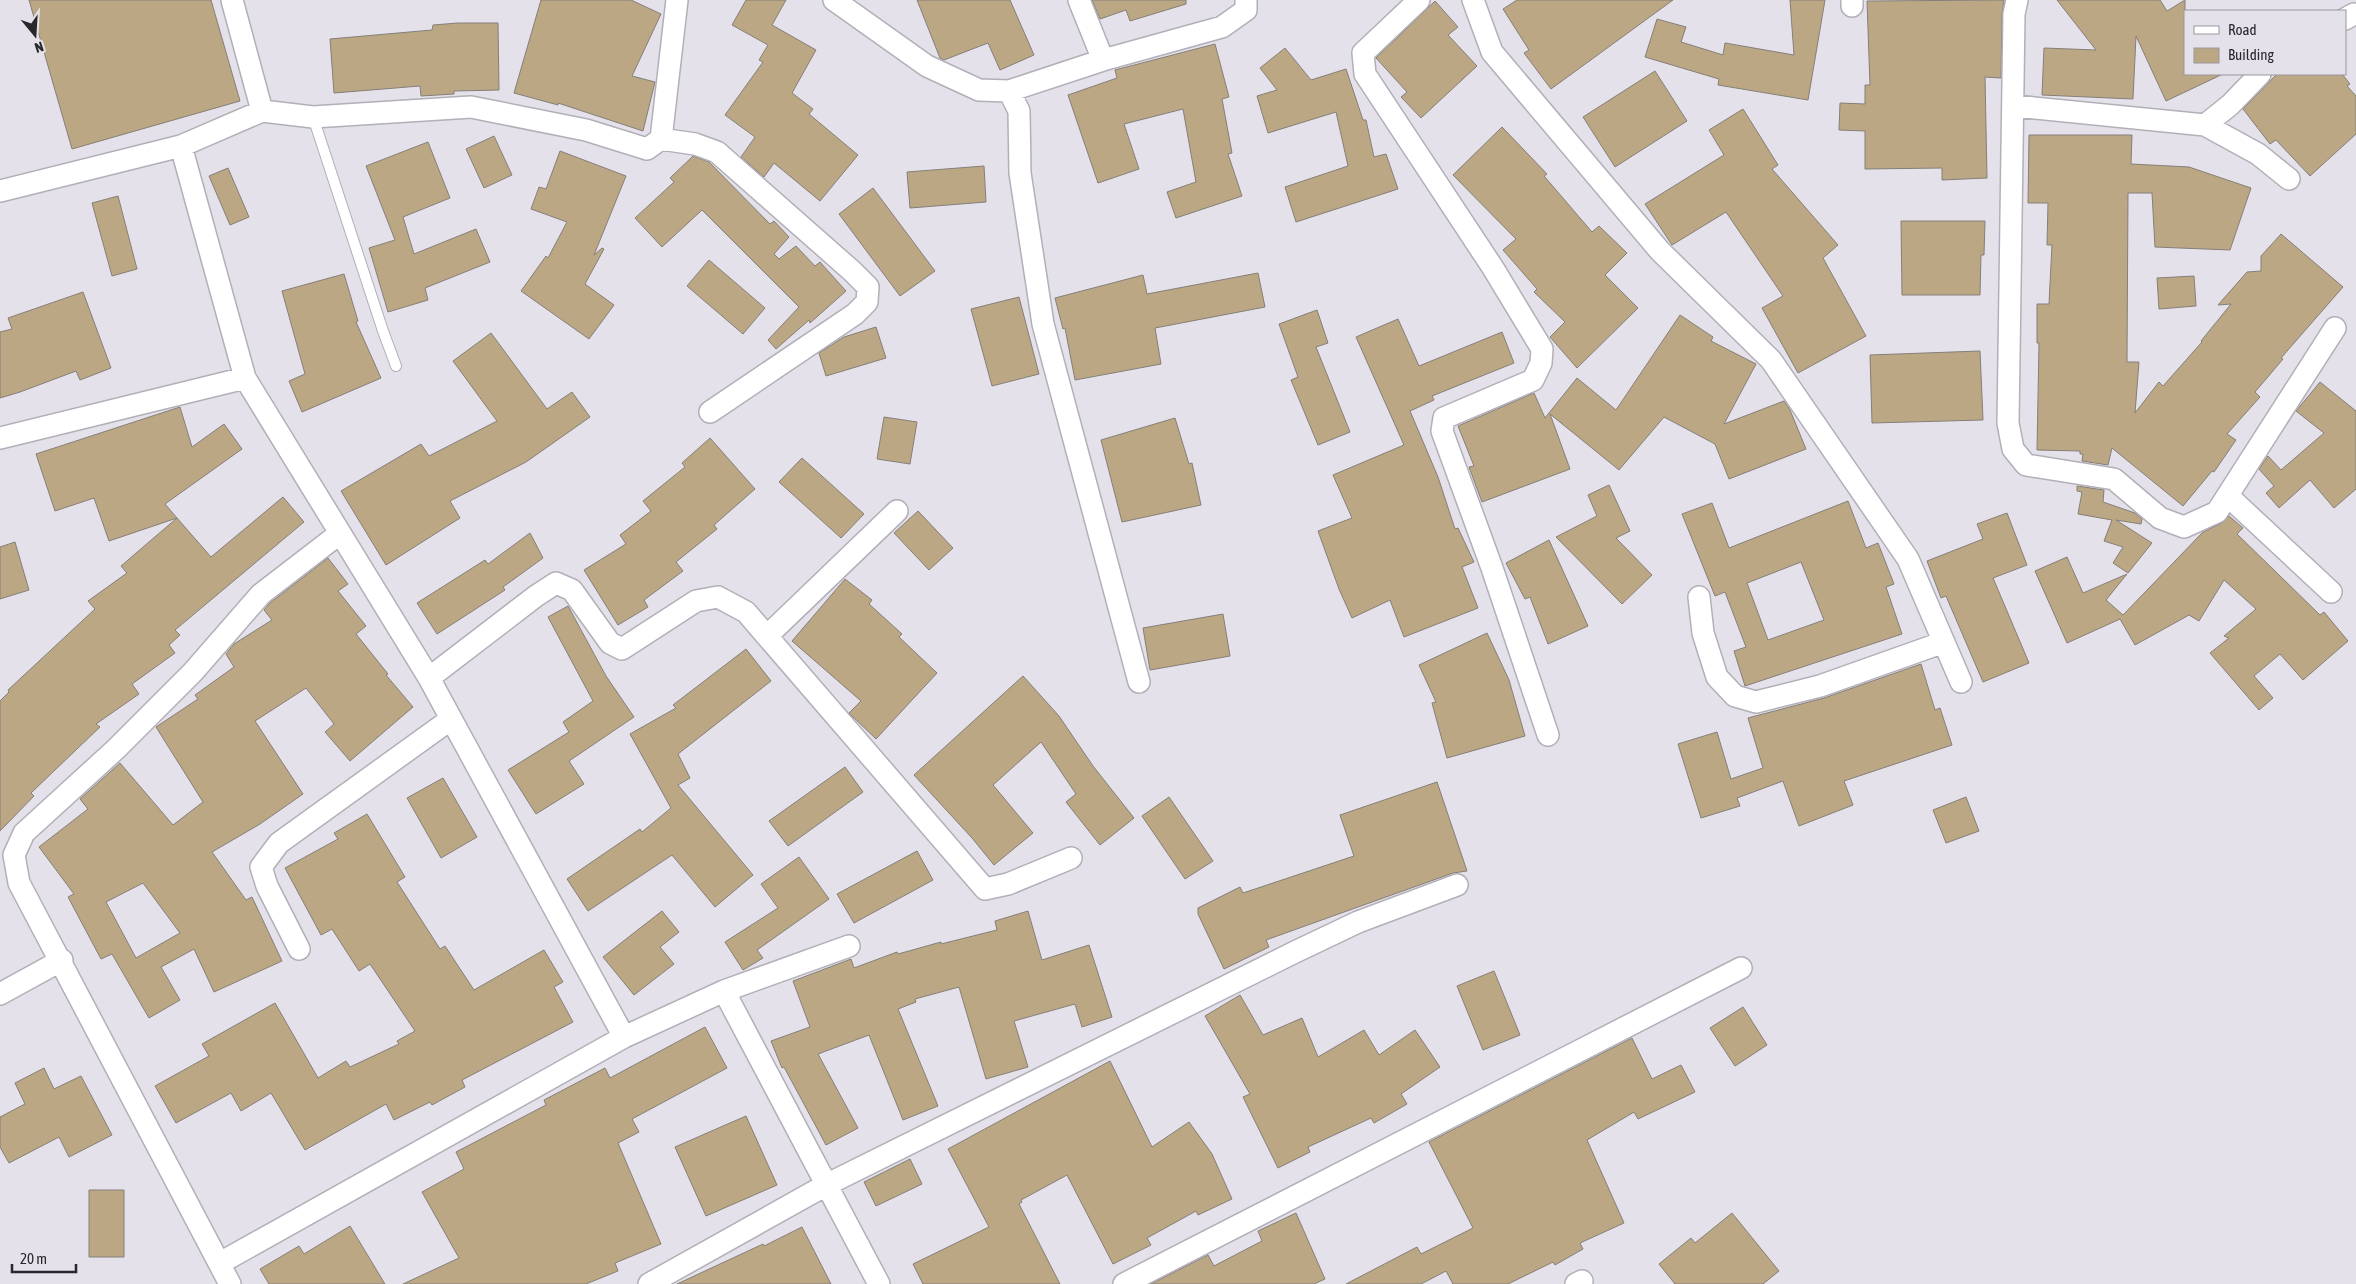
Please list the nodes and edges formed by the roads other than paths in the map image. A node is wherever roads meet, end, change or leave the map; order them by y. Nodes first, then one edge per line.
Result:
1 (232, 0) edge
2 (677, 0) edge
3 (834, 0) edge
4 (1079, 0) edge
5 (1246, 0) edge
6 (1419, 0) edge
7 (1473, 0) edge
8 (2017, 0) edge
9 (1103, 60) junction
10 (2259, 75) edge
11 (1009, 91) junction
12 (2014, 106) junction
13 (262, 110) junction
14 (313, 116) junction
15 (2204, 125) junction
16 (661, 139) junction
17 (181, 146) junction
18 (2289, 179) dead end
19 (0, 191) edge
20 (2335, 328) dead end
21 (396, 366) dead end
22 (245, 378) junction
23 (710, 412) dead end
24 (0, 438) edge
25 (2228, 496) junction
26 (897, 511) dead end
27 (339, 534) junction
28 (2331, 592) dead end
29 (1698, 597) dead end
30 (766, 636) junction
31 (1944, 642) junction
32 (430, 678) junction
33 (1139, 682) dead end
34 (1961, 682) dead end
35 (451, 719) junction
36 (1548, 735) dead end
37 (1071, 858) dead end
38 (1457, 886) dead end
39 (849, 946) dead end
40 (299, 949) dead end
41 (62, 960) junction
42 (1741, 968) dead end
43 (724, 991) junction
44 (0, 994) edge
45 (624, 1038) junction
46 (826, 1186) junction
47 (220, 1263) junction
48 (230, 1284) edge
49 (649, 1284) edge
50 (879, 1284) edge
51 (1124, 1284) edge

1 - 13 street
2 - 16 street
3 - 11 street
4 - 9 street
5 - 9 street
6 - 36 street
7 - 31 street
8 - 12 street
9 - 11 street
10 - 15 street
11 - 33 street
12 - 15 street
12 - 25 street
13 - 14 street
13 - 17 street
14 - 16 street
14 - 21 lane
15 - 18 street
16 - 23 street
17 - 19 street
17 - 22 street
20 - 25 street
22 - 24 street
22 - 27 street
25 - 28 street
26 - 30 street
27 - 32 street
27 - 41 street
29 - 31 street
30 - 32 street
30 - 37 street
31 - 34 street
32 - 35 street
35 - 40 street
35 - 45 street
38 - 46 street
39 - 43 street
41 - 44 street
41 - 47 street
42 - 51 street
43 - 45 street
43 - 46 street
45 - 47 street
46 - 49 street
46 - 50 street
47 - 48 street

